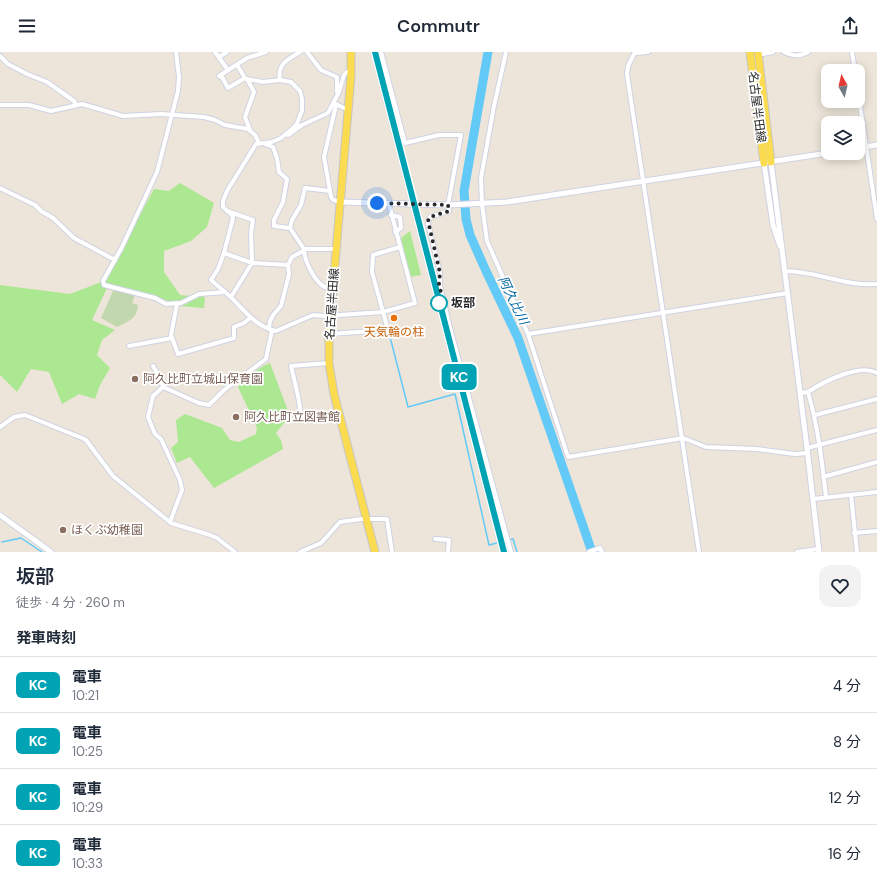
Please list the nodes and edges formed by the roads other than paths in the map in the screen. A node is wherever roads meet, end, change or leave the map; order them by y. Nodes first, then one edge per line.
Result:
1 (176, 52) edge
2 (215, 52) edge
3 (228, 52) edge
4 (266, 52) edge
5 (300, 52) edge
6 (307, 52) edge
7 (351, 52) edge
8 (381, 52) edge
9 (506, 52) edge
10 (635, 52) edge
11 (648, 52) edge
12 (750, 52) edge
13 (773, 52) edge
14 (784, 52) edge
15 (808, 52) edge
16 (852, 52) edge
17 (758, 54) edge
18 (0, 56) edge
19 (219, 57) junction
20 (854, 64) edge
21 (237, 65) junction
22 (228, 70) junction
23 (351, 70) junction
24 (246, 78) junction
25 (280, 80) junction
26 (336, 95) junction
27 (0, 105) edge
28 (336, 105) junction
29 (74, 106) junction
30 (860, 108) edge
31 (348, 110) junction
32 (172, 115) junction
33 (250, 130) junction
34 (281, 138) junction
35 (260, 143) junction
36 (877, 145) edge
37 (866, 147) junction
38 (821, 154) edge
39 (768, 162) junction
40 (644, 181) junction
41 (0, 188) edge
42 (330, 191) junction
43 (341, 202) junction
44 (389, 204) junction
45 (479, 204) junction
46 (448, 205) junction
47 (227, 211) junction
48 (391, 215) junction
49 (877, 219) edge
50 (290, 228) junction
51 (396, 232) junction
52 (400, 248) junction
53 (336, 249) junction
54 (304, 250) junction
55 (224, 253) junction
56 (115, 260) junction
57 (252, 263) junction
58 (288, 265) junction
59 (785, 268) junction
60 (877, 284) edge
61 (333, 288) junction
62 (225, 292) junction
63 (788, 293) junction
64 (231, 297) junction
65 (177, 304) junction
66 (383, 312) junction
67 (664, 312) junction
68 (330, 315) junction
69 (250, 318) junction
70 (271, 329) junction
71 (329, 334) junction
72 (528, 334) junction
73 (172, 338) junction
74 (129, 346) dead end
75 (329, 363) junction
76 (153, 366) dead end
77 (877, 373) edge
78 (163, 387) junction
79 (808, 392) junction
80 (800, 393) junction
81 (877, 399) edge
82 (815, 415) junction
83 (302, 420) dead end
84 (0, 427) edge
85 (877, 430) edge
86 (683, 438) junction
87 (820, 445) junction
88 (808, 451) junction
89 (877, 462) edge
90 (824, 477) junction
91 (877, 492) edge
92 (851, 495) junction
93 (826, 497) junction
94 (813, 499) junction
95 (0, 515) edge
96 (366, 518) junction
97 (170, 522) junction
98 (877, 531) edge
99 (854, 533) junction
100 (434, 539) dead end
101 (600, 550) edge
102 (818, 550) edge
103 (51, 552) edge
104 (235, 552) edge
105 (300, 552) edge
106 (375, 552) edge
107 (392, 552) edge
108 (448, 552) edge
109 (511, 552) edge
110 (589, 552) edge
111 (700, 552) edge
112 (797, 552) edge
113 (856, 552) edge

1 - 32 street
2 - 19 street
3 - 19 street
4 - 21 street
5 - 25 street
6 - 26 street
7 - 23 main road, 名古屋半田線
8 - 46 street
9 - 45 street
10 - 11 street
10 - 40 street
12 - 39 main road, 名古屋半田線
13 - 17 street
14 - 15 street
16 - 20 street
17 - 39 main road, 名古屋半田線
18 - 29 street
19 - 22 street
21 - 22 street
21 - 24 street
22 - 24 street
23 - 26 street
23 - 31 main road, 名古屋半田線
24 - 25 street
24 - 33 street
25 - 34 street
26 - 28 street
26 - 34 street
27 - 29 street
28 - 31 street
28 - 42 street
29 - 32 street
30 - 37 street
31 - 43 main road, 名古屋半田線
32 - 33 street
32 - 56 street
33 - 35 street
34 - 35 street
35 - 47 street
35 - 50 street
36 - 37 street
37 - 49 street
38 - 39 street
39 - 40 street
39 - 59 street
40 - 45 street
40 - 67 street
41 - 56 street
42 - 43 street
42 - 50 street
43 - 44 street
43 - 53 main road, 名古屋半田線
44 - 46 street
44 - 48 street
45 - 46 street
45 - 72 street
46 - 109 street
47 - 55 street
47 - 57 street
48 - 51 street
48 - 51 street
50 - 54 street
51 - 52 street
52 - 66 street
52 - 66 street
53 - 54 street
53 - 61 main road, 名古屋半田線
54 - 58 street
54 - 61 street
55 - 57 street
55 - 62 street
56 - 65 street
57 - 58 street
57 - 64 street
58 - 70 street
59 - 60 street
59 - 63 street
61 - 68 main road, 名古屋半田線
62 - 64 street
62 - 65 street
63 - 67 street
63 - 80 street
64 - 69 street
65 - 73 street
66 - 68 street
66 - 71 street
67 - 72 street
67 - 86 street
68 - 70 street
68 - 71 main road, 名古屋半田線
69 - 70 street
69 - 73 street
70 - 78 street
71 - 75 main road, 名古屋半田線
72 - 86 street
73 - 74 street
75 - 83 street
75 - 96 main road, 名古屋半田線
76 - 78 street
77 - 79 street
78 - 97 street
79 - 80 street
79 - 82 street
80 - 88 street
81 - 82 street
82 - 87 street
84 - 97 street
85 - 87 street
86 - 88 street
86 - 111 street
87 - 88 street
87 - 90 street
88 - 94 street
89 - 90 street
90 - 93 street
91 - 92 street
92 - 93 street
92 - 99 street
93 - 94 street
94 - 102 street
95 - 103 street
96 - 105 street
96 - 106 main road, 名古屋半田線
96 - 107 street
97 - 104 street
98 - 99 street
99 - 113 street
100 - 108 street
101 - 110 street
102 - 112 street

